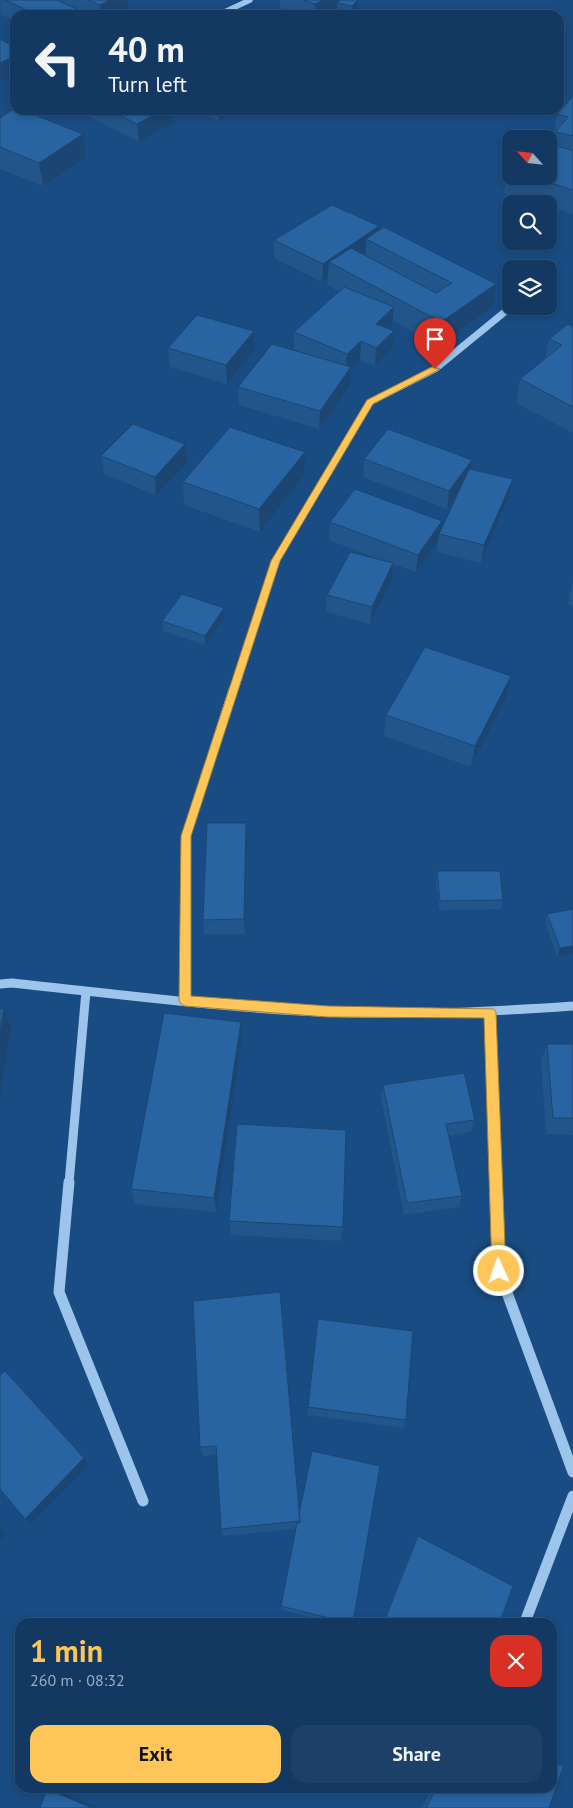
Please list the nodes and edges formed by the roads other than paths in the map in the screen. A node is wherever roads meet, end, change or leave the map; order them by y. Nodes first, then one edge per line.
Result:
1 (250, 0) edge
2 (229, 10) edge
3 (502, 314) edge
4 (0, 984) edge
5 (86, 991) junction
6 (185, 1001) junction
7 (573, 1006) edge
8 (490, 1012) junction
9 (573, 1472) edge
10 (573, 1496) edge
11 (143, 1501) dead end
12 (527, 1618) edge

1 - 2 street
3 - 6 street
4 - 5 street
5 - 6 street
5 - 11 street
6 - 8 street
7 - 8 street
8 - 9 street
10 - 12 street

